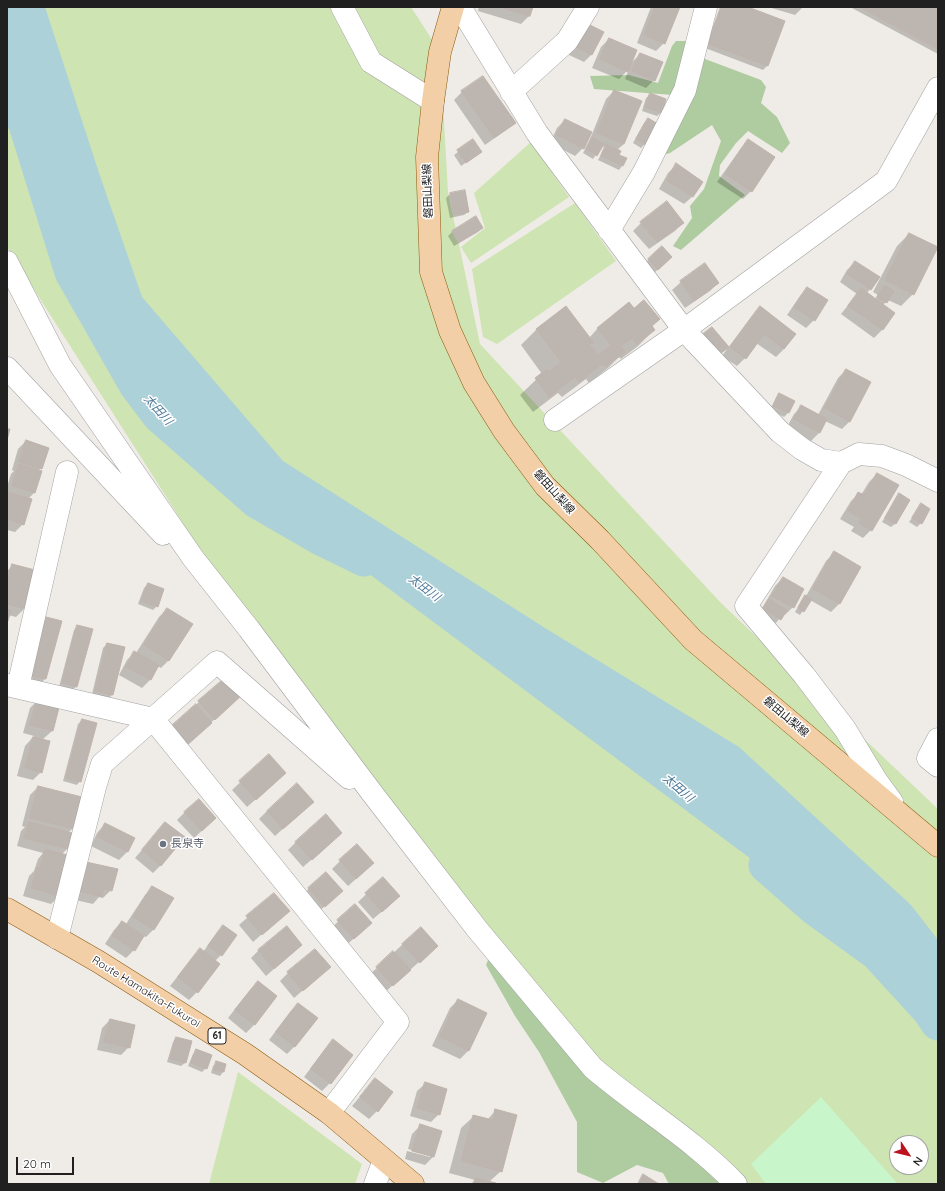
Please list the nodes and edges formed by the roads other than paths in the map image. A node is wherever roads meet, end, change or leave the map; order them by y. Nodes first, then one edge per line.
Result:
1 (342, 7) edge
2 (453, 7) edge
3 (460, 7) edge
4 (588, 7) edge
5 (706, 7) edge
6 (938, 88) edge
7 (511, 92) junction
8 (432, 101) junction
9 (609, 230) junction
10 (7, 262) edge
11 (684, 330) junction
12 (7, 368) edge
13 (555, 420) dead end
14 (841, 463) junction
15 (67, 472) dead end
16 (938, 481) edge
17 (193, 558) junction
18 (13, 686) edge
19 (153, 719) junction
20 (938, 739) edge
21 (938, 766) edge
22 (385, 809) junction
23 (898, 811) junction
24 (938, 846) edge
25 (7, 909) edge
26 (57, 938) junction
27 (329, 1113) junction
28 (384, 1160) junction
29 (375, 1184) edge
30 (413, 1184) edge
31 (736, 1184) edge

1 - 8 street
2 - 8 main road, 磐田山梨線
3 - 7 street
4 - 7 street
5 - 9 street
6 - 11 street
7 - 9 street
8 - 23 main road, 磐田山梨線
9 - 11 street
10 - 17 street
11 - 13 street
11 - 14 street
12 - 17 street
14 - 16 street
14 - 23 street
15 - 18 street
17 - 22 street
18 - 19 street
19 - 22 street
19 - 26 street
19 - 27 street
20 - 21 street
22 - 31 street
23 - 24 main road, 磐田山梨線
25 - 26 main road, Route Hamakita-Fukuroi / 61
26 - 27 main road, Route Hamakita-Fukuroi / 61
27 - 28 main road, Route Hamakita-Fukuroi / 61
28 - 29 street
28 - 30 main road, Route Hamakita-Fukuroi / 61

